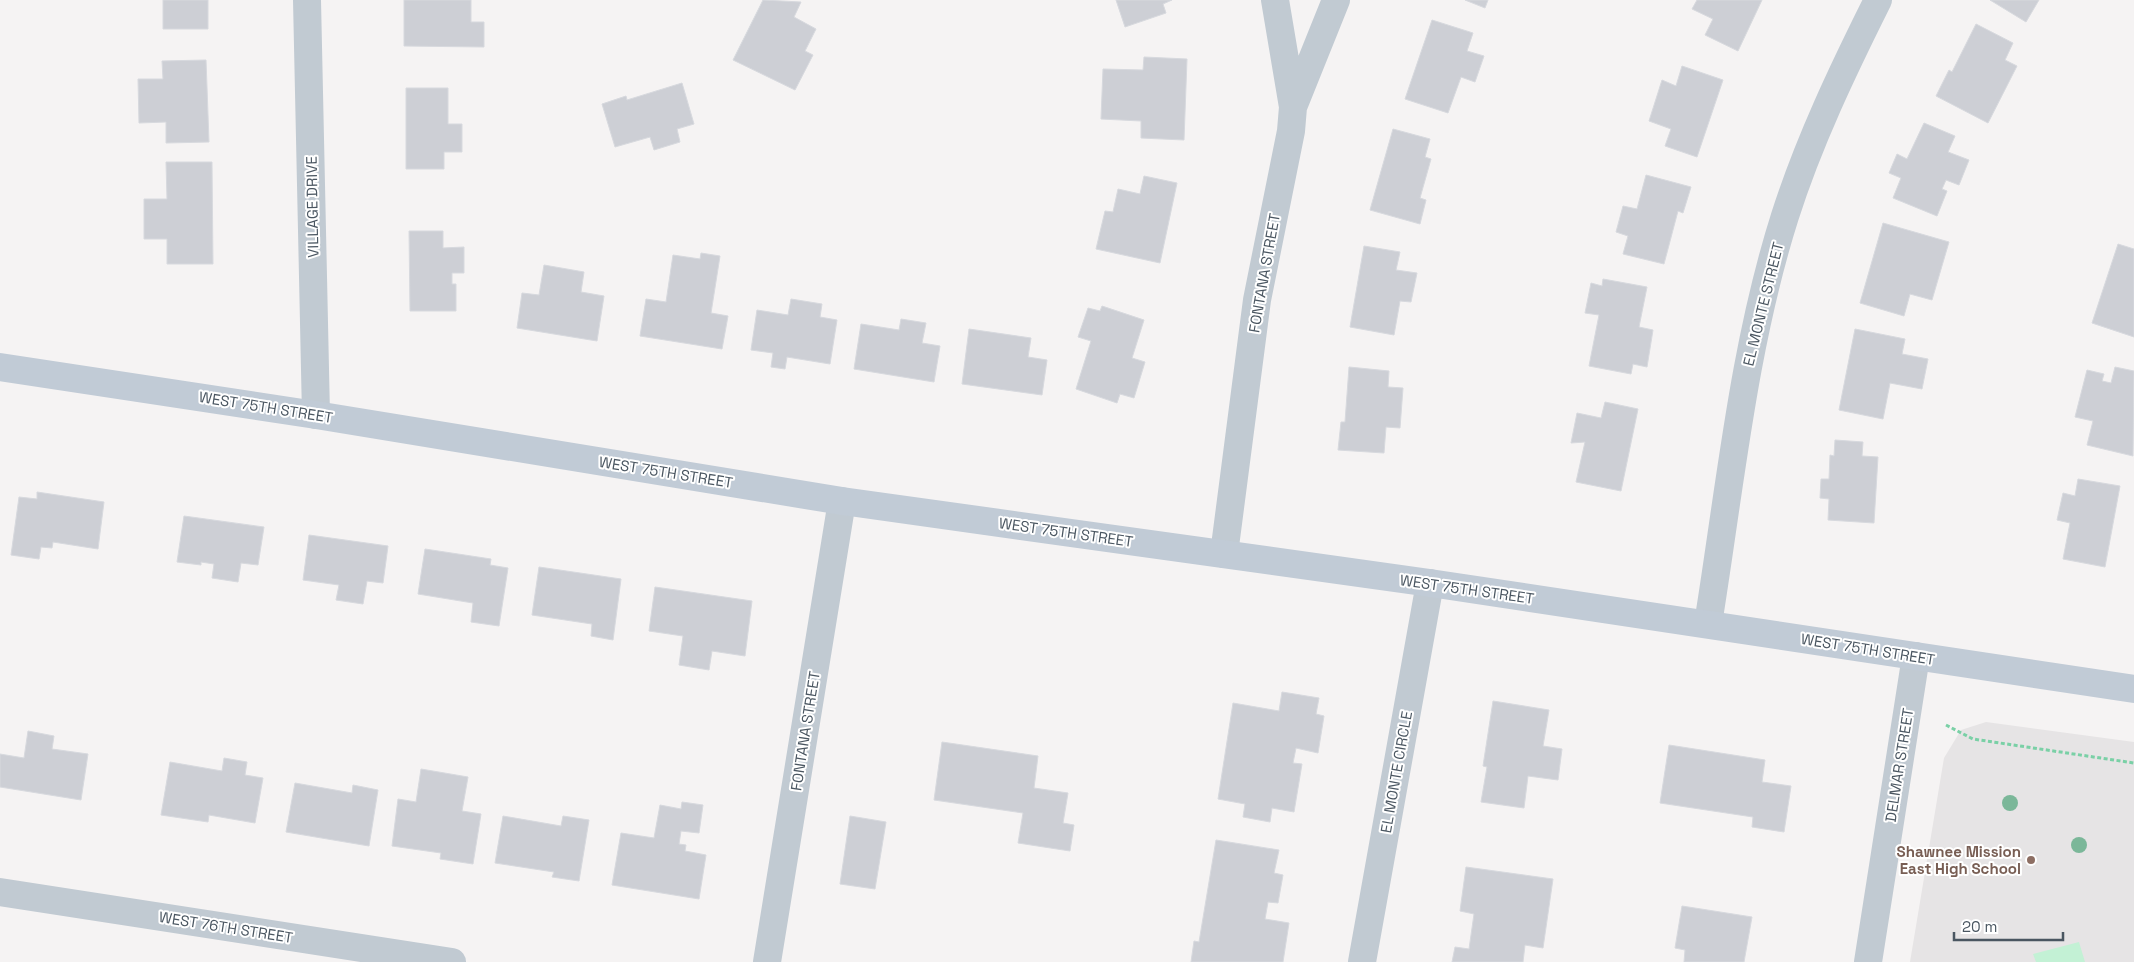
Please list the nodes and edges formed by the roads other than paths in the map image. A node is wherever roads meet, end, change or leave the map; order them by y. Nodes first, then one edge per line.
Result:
1 (307, 0) edge
2 (1275, 0) edge
3 (1336, 0) edge
4 (1878, 0) edge
5 (1293, 106) junction
6 (0, 367) edge
7 (316, 415) junction
8 (842, 501) junction
9 (1224, 554) junction
10 (1430, 583) junction
11 (1708, 624) junction
12 (1916, 656) junction
13 (2134, 689) edge
14 (0, 892) edge
15 (452, 962) edge
16 (767, 962) edge
17 (1362, 962) edge
18 (1868, 962) edge

1 - 7 street, VILLAGE DRIVE
2 - 5 street
3 - 5 street, FONTANA STREET
4 - 11 street, EL MONTE STREET
5 - 9 street, FONTANA STREET
6 - 7 main road, WEST 75TH STREET
7 - 8 main road, WEST 75TH STREET
8 - 9 main road, WEST 75TH STREET
8 - 16 street, FONTANA STREET
9 - 10 main road, WEST 75TH STREET
10 - 11 main road, WEST 75TH STREET
10 - 17 street, EL MONTE CIRCLE
11 - 12 main road, WEST 75TH STREET
12 - 13 main road, WEST 75TH STREET
12 - 18 street, DELMAR STREET
14 - 15 street, WEST 76TH STREET

